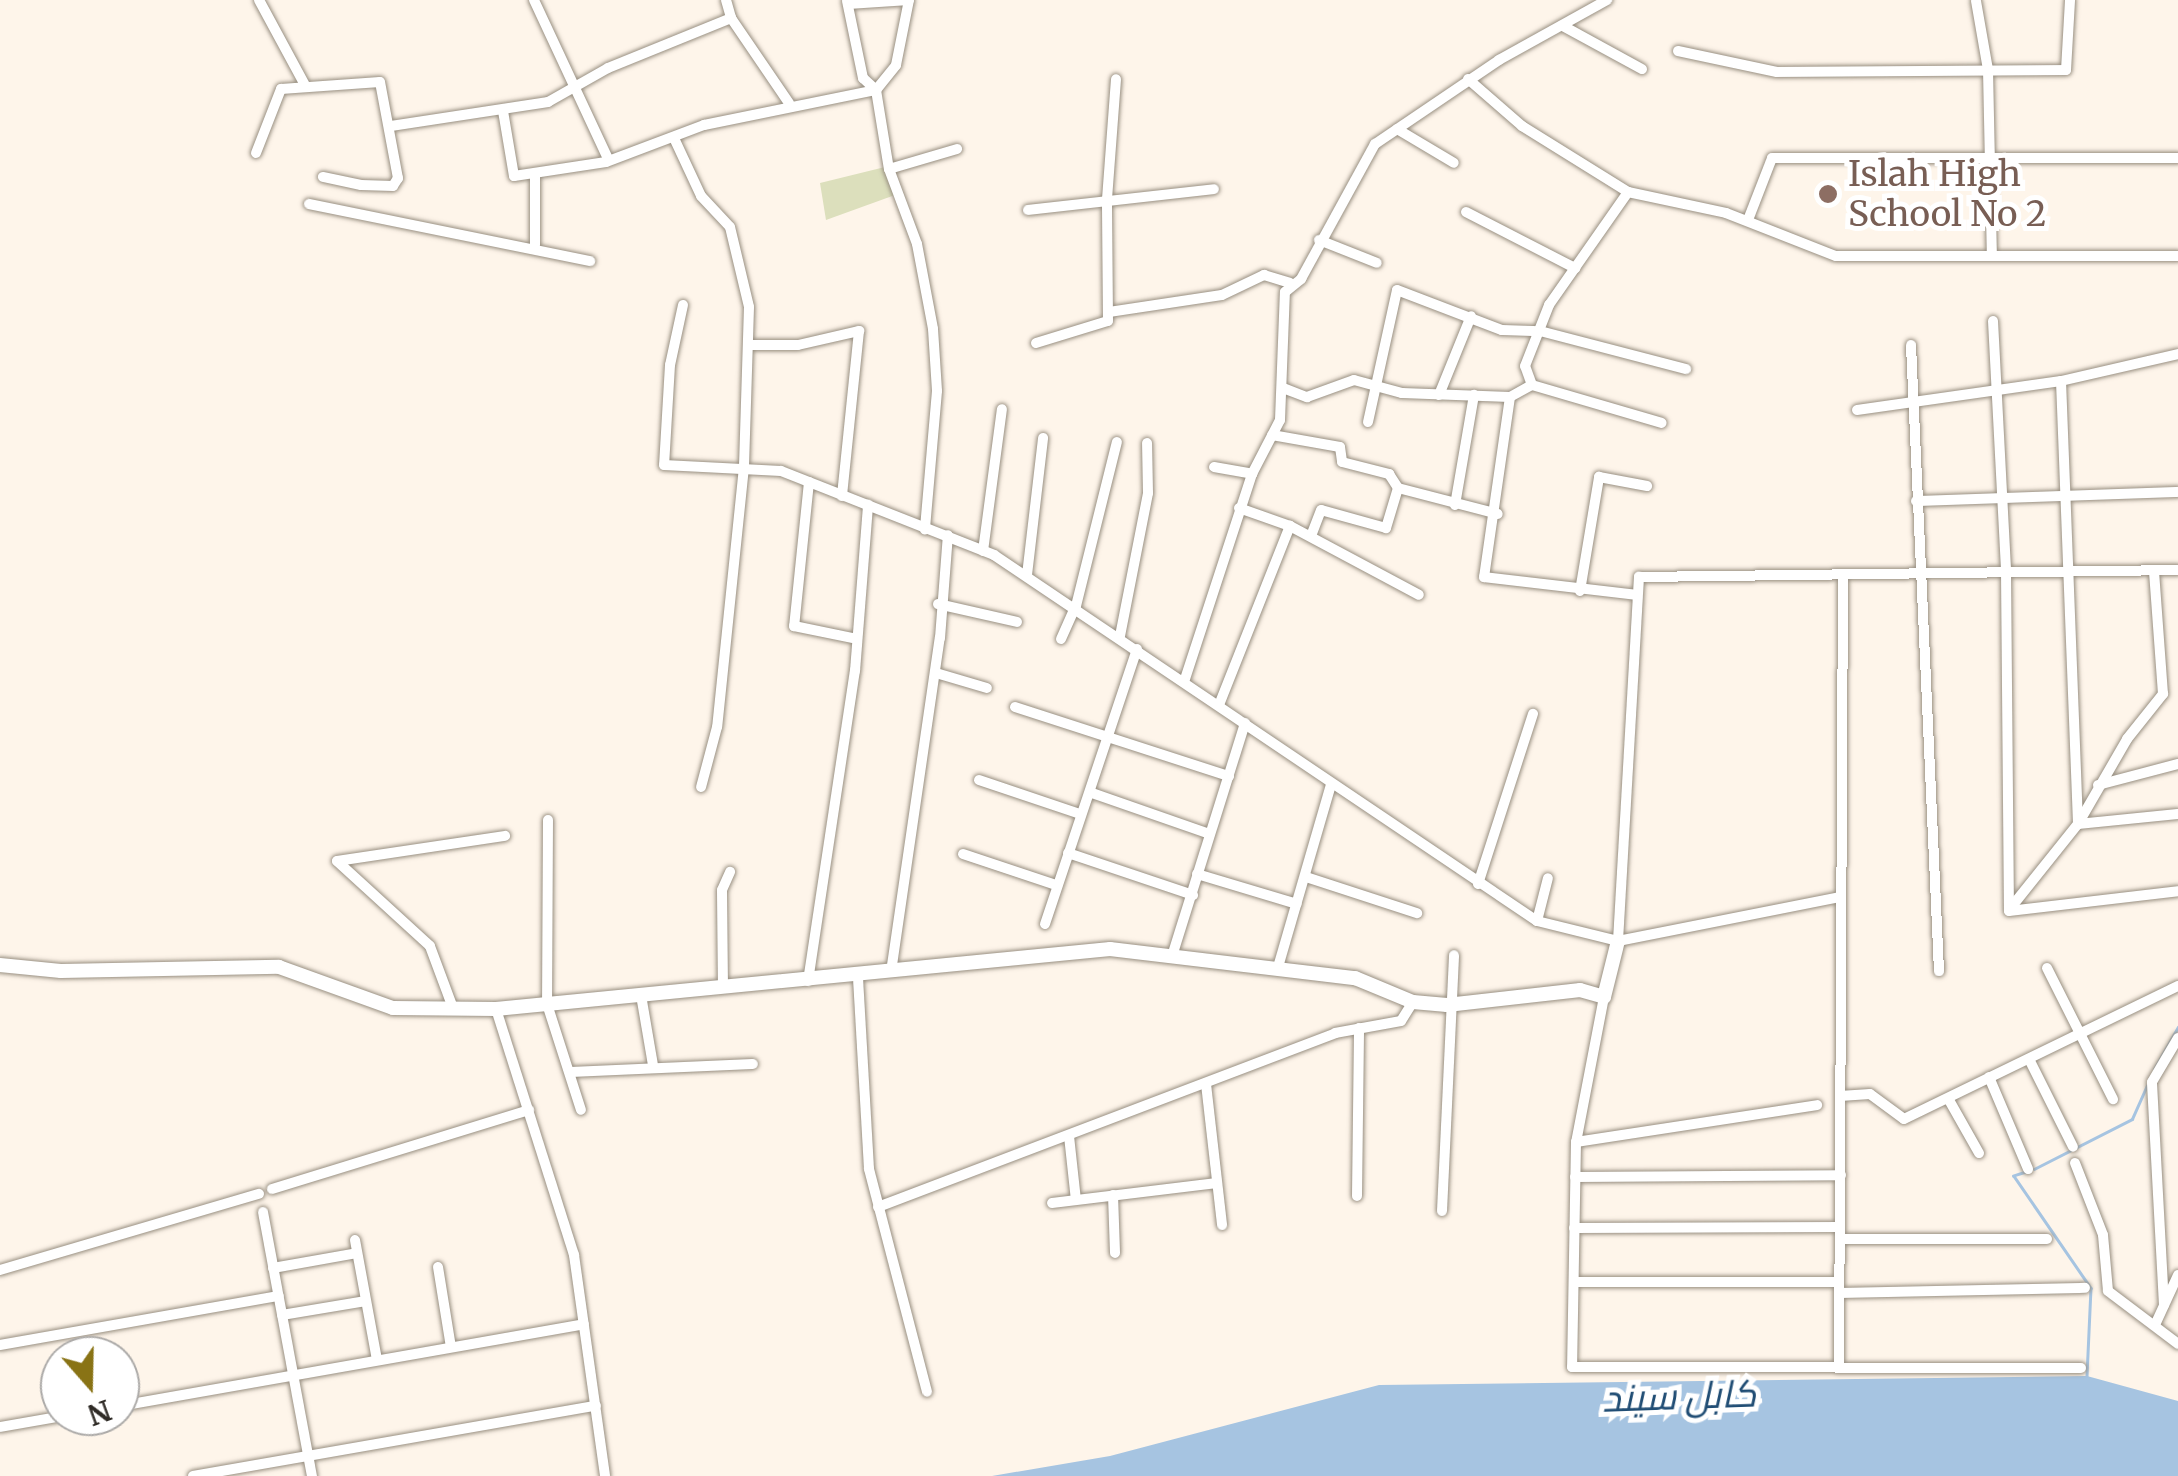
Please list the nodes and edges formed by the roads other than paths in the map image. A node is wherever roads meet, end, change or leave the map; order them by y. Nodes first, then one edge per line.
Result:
1 (259, 0) edge
2 (534, 0) edge
3 (726, 0) edge
4 (1606, 0) edge
5 (2070, 0) edge
6 (1976, 1) edge
7 (848, 2) edge
8 (731, 18) junction
9 (1563, 26) junction
10 (1678, 52) dead end
11 (1642, 69) dead end
12 (1988, 70) junction
13 (1116, 79) dead end
14 (1468, 79) junction
15 (305, 85) junction
16 (577, 90) junction
17 (876, 90) junction
18 (788, 104) junction
19 (502, 111) junction
20 (391, 126) junction
21 (1397, 129) junction
22 (674, 138) junction
23 (957, 150) dead end
24 (256, 153) dead end
25 (1990, 157) junction
26 (2178, 158) edge
27 (608, 159) junction
28 (1454, 164) dead end
29 (889, 169) junction
30 (536, 174) junction
31 (324, 177) dead end
32 (1214, 189) dead end
33 (1628, 192) junction
34 (1107, 199) junction
35 (309, 204) dead end
36 (1028, 210) dead end
37 (1466, 212) dead end
38 (1748, 220) junction
39 (1319, 240) junction
40 (536, 245) junction
41 (1992, 256) junction
42 (2178, 256) edge
43 (590, 260) dead end
44 (1377, 262) dead end
45 (1575, 268) junction
46 (1290, 284) junction
47 (683, 304) dead end
48 (1109, 312) junction
49 (1471, 316) junction
50 (1993, 321) dead end
51 (1540, 331) junction
52 (1036, 343) dead end
53 (748, 345) junction
54 (1911, 346) dead end
55 (2178, 354) edge
56 (1686, 369) dead end
57 (2061, 381) junction
58 (1532, 385) junction
59 (1378, 386) junction
60 (1283, 388) junction
61 (1996, 388) junction
62 (1438, 395) junction
63 (1474, 396) junction
64 (1510, 397) junction
65 (1914, 400) junction
66 (1002, 409) dead end
67 (1857, 410) dead end
68 (1368, 422) dead end
69 (1662, 423) dead end
70 (1272, 435) junction
71 (1043, 438) dead end
72 (1117, 442) dead end
73 (1146, 443) dead end
74 (744, 467) junction
75 (1214, 467) dead end
76 (1252, 474) junction
77 (809, 482) junction
78 (1647, 486) dead end
79 (1398, 488) junction
80 (2178, 492) edge
81 (2067, 494) junction
82 (842, 496) junction
83 (2002, 499) junction
84 (1916, 501) junction
85 (1455, 504) junction
86 (868, 506) junction
87 (1239, 508) junction
88 (1498, 514) junction
89 (1290, 526) junction
90 (925, 528) junction
91 (948, 535) junction
92 (1311, 536) junction
93 (983, 551) junction
94 (2064, 570) junction
95 (2178, 570) edge
96 (2006, 571) junction
97 (2154, 572) junction
98 (1919, 573) junction
99 (1843, 574) junction
100 (1027, 575) junction
101 (1580, 592) junction
102 (1420, 594) dead end
103 (1637, 596) junction
104 (938, 604) junction
105 (1076, 606) junction
106 (1017, 622) dead end
107 (1120, 636) junction
108 (857, 639) junction
109 (1061, 639) dead end
110 (1137, 649) junction
111 (936, 673) junction
112 (1185, 679) junction
113 (987, 688) dead end
114 (1219, 705) junction
115 (1015, 706) dead end
116 (1534, 714) dead end
117 (1245, 723) junction
118 (1107, 736) junction
119 (2178, 764) edge
120 (1229, 776) junction
121 (978, 780) dead end
122 (1331, 785) junction
123 (2098, 785) junction
124 (700, 787) dead end
125 (1092, 793) junction
126 (1080, 814) junction
127 (2178, 814) edge
128 (548, 820) dead end
129 (2078, 824) junction
130 (1207, 833) junction
131 (505, 836) dead end
132 (1068, 853) junction
133 (963, 854) dead end
134 (730, 872) dead end
135 (1197, 874) junction
136 (1306, 877) junction
137 (1548, 878) dead end
138 (1478, 884) junction
139 (1056, 885) junction
140 (2178, 891) edge
141 (1193, 895) junction
142 (1841, 898) junction
143 (1298, 904) junction
144 (2009, 910) junction
145 (1416, 913) dead end
146 (1537, 921) junction
147 (1045, 924) dead end
148 (1618, 940) junction
149 (1173, 953) junction
150 (1454, 955) dead end
151 (0, 964) edge
152 (1278, 967) junction
153 (2048, 968) dead end
154 (1939, 971) dead end
155 (891, 972) junction
156 (858, 978) junction
157 (808, 981) junction
158 (2178, 986) edge
159 (722, 988) junction
160 (641, 995) junction
161 (1604, 998) junction
162 (1413, 1002) junction
163 (548, 1004) junction
164 (1447, 1005) junction
165 (453, 1008) junction
166 (496, 1009) junction
167 (1359, 1028) junction
168 (2082, 1036) junction
169 (2178, 1038) edge
170 (2030, 1058) junction
171 (752, 1064) dead end
172 (653, 1065) junction
173 (570, 1072) junction
174 (1989, 1078) junction
175 (1206, 1084) junction
176 (1840, 1096) junction
177 (1949, 1100) junction
178 (2113, 1100) dead end
179 (1817, 1105) dead end
180 (529, 1110) junction
181 (582, 1110) dead end
182 (1069, 1136) junction
183 (1576, 1142) junction
184 (2072, 1147) dead end
185 (1979, 1152) dead end
186 (2074, 1164) dead end
187 (2028, 1168) dead end
188 (1840, 1175) junction
189 (1575, 1178) junction
190 (1217, 1183) junction
191 (272, 1188) dead end
192 (259, 1194) dead end
193 (1113, 1196) junction
194 (1357, 1196) dead end
195 (1076, 1200) junction
196 (1052, 1203) dead end
197 (878, 1206) junction
198 (263, 1212) dead end
199 (1442, 1212) dead end
200 (1222, 1225) dead end
201 (1574, 1228) junction
202 (1840, 1233) junction
203 (2047, 1238) dead end
204 (355, 1240) dead end
205 (1115, 1252) dead end
206 (357, 1253) junction
207 (438, 1267) dead end
208 (274, 1268) junction
209 (0, 1270) edge
210 (2178, 1275) edge
211 (1574, 1282) junction
212 (1840, 1287) junction
213 (2085, 1288) dead end
214 (279, 1296) junction
215 (366, 1301) junction
216 (2164, 1305) junction
217 (282, 1316) junction
218 (584, 1324) junction
219 (2155, 1326) junction
220 (2178, 1344) edge
221 (0, 1345) edge
222 (451, 1347) junction
223 (377, 1360) junction
224 (1839, 1366) junction
225 (2081, 1368) dead end
226 (294, 1375) junction
227 (927, 1392) dead end
228 (140, 1402) edge
229 (596, 1406) junction
230 (40, 1420) edge
231 (0, 1427) edge
232 (308, 1456) junction
233 (193, 1476) edge
234 (312, 1476) edge
235 (606, 1476) edge

1 - 15 street
2 - 16 street
3 - 8 street
4 - 9 street
5 - 12 street
6 - 12 street
7 - 17 street
7 - 17 street
8 - 16 street
8 - 18 street
9 - 11 street
9 - 14 street
10 - 12 street
12 - 25 street
13 - 34 street
14 - 21 street
14 - 33 street
15 - 20 street
15 - 24 street
16 - 19 street
16 - 27 street
17 - 18 street
17 - 29 street
18 - 22 street
19 - 20 street
19 - 30 street
20 - 31 street
21 - 28 street
21 - 39 street
22 - 27 street
22 - 53 street
23 - 29 street
25 - 26 street
25 - 38 street
25 - 41 street
27 - 30 street
29 - 90 street
30 - 40 street
32 - 34 street
33 - 38 street
33 - 45 street
34 - 36 street
34 - 48 street
35 - 40 street
37 - 45 street
38 - 41 street
39 - 44 street
39 - 46 street
40 - 43 street
41 - 42 street
45 - 51 street
46 - 48 street
46 - 60 street
47 - 74 street
48 - 52 street
49 - 51 street
49 - 59 street
49 - 62 street
50 - 61 street
51 - 56 street
51 - 58 street
53 - 74 street
53 - 82 street
54 - 65 street
55 - 57 street
57 - 61 street
57 - 81 street
58 - 64 street
58 - 69 street
59 - 60 street
59 - 62 street
59 - 68 street
60 - 70 street
61 - 65 street
61 - 83 street
62 - 63 street
63 - 64 street
63 - 85 street
64 - 88 street
65 - 67 street
65 - 84 street
66 - 93 street
70 - 76 street
70 - 79 street
71 - 100 street
72 - 105 street
73 - 107 street
74 - 77 street
74 - 124 street
75 - 76 street
76 - 87 street
77 - 82 street
77 - 108 street
78 - 101 street
79 - 85 street
79 - 92 street
80 - 81 street
81 - 83 street
81 - 94 street
82 - 86 street
83 - 84 street
83 - 96 street
84 - 98 street
85 - 88 street
86 - 90 street
86 - 108 street
87 - 89 street
87 - 112 street
88 - 101 street
89 - 92 street
89 - 114 street
90 - 91 street
91 - 93 street
91 - 104 street
92 - 102 street
93 - 100 street
94 - 96 street
94 - 97 street
94 - 129 street
95 - 97 street
96 - 98 street
96 - 144 street
97 - 123 street
98 - 99 street
98 - 154 street
99 - 103 street
99 - 142 street
100 - 105 street
101 - 103 street
103 - 148 street
104 - 106 street
104 - 111 street
105 - 107 street
105 - 109 street
107 - 110 street
108 - 157 street
110 - 112 street
110 - 118 street
111 - 113 street
111 - 155 street
112 - 114 street
114 - 117 street
115 - 118 street
116 - 138 street
117 - 120 street
117 - 122 street
118 - 120 street
118 - 125 street
119 - 123 street
120 - 130 street
121 - 126 street
122 - 136 street
122 - 138 street
123 - 129 street
125 - 126 street
125 - 130 street
126 - 132 street
127 - 129 street
128 - 163 street
129 - 144 street
130 - 135 street
131 - 165 street
132 - 139 street
132 - 141 street
133 - 139 street
134 - 159 street
135 - 141 street
135 - 143 street
136 - 143 street
136 - 145 street
137 - 146 street
138 - 146 street
139 - 147 street
140 - 144 street
141 - 149 street
142 - 148 street
142 - 176 street
143 - 152 street
146 - 148 street
148 - 161 street
149 - 152 street
149 - 155 street
150 - 164 street
151 - 165 street
152 - 162 street
153 - 168 street
155 - 156 street
156 - 157 street
156 - 197 street
157 - 159 street
158 - 168 street
159 - 160 street
160 - 163 street
160 - 172 street
161 - 164 street
161 - 183 street
162 - 164 street
162 - 167 street
163 - 166 street
163 - 173 street
164 - 199 street
165 - 166 street
166 - 180 street
167 - 175 street
167 - 194 street
168 - 170 street
168 - 178 street
169 - 216 street
170 - 174 street
170 - 184 street
171 - 172 street
172 - 173 street
173 - 181 street
174 - 177 street
174 - 187 street
175 - 182 street
175 - 190 street
176 - 177 street
176 - 188 street
177 - 185 street
179 - 183 street
180 - 191 street
180 - 218 street
182 - 195 street
182 - 197 street
183 - 189 street
186 - 219 street
188 - 189 street
188 - 202 street
189 - 201 street
190 - 193 street
190 - 200 street
192 - 209 street
193 - 195 street
193 - 205 street
195 - 196 street
197 - 227 street
198 - 208 street
201 - 202 street
201 - 211 street
202 - 203 street
202 - 212 street
204 - 206 street
206 - 208 street
206 - 215 street
207 - 222 street
208 - 214 street
210 - 216 street
211 - 212 street
211 - 224 street
212 - 213 street
212 - 224 street
214 - 217 street
214 - 221 street
215 - 217 street
215 - 223 street
216 - 219 street
217 - 226 street
218 - 222 street
218 - 229 street
219 - 220 street
222 - 223 street
223 - 226 street
224 - 225 street
226 - 228 street
226 - 232 street
229 - 232 street
229 - 235 street
230 - 231 street
232 - 233 street
232 - 234 street

